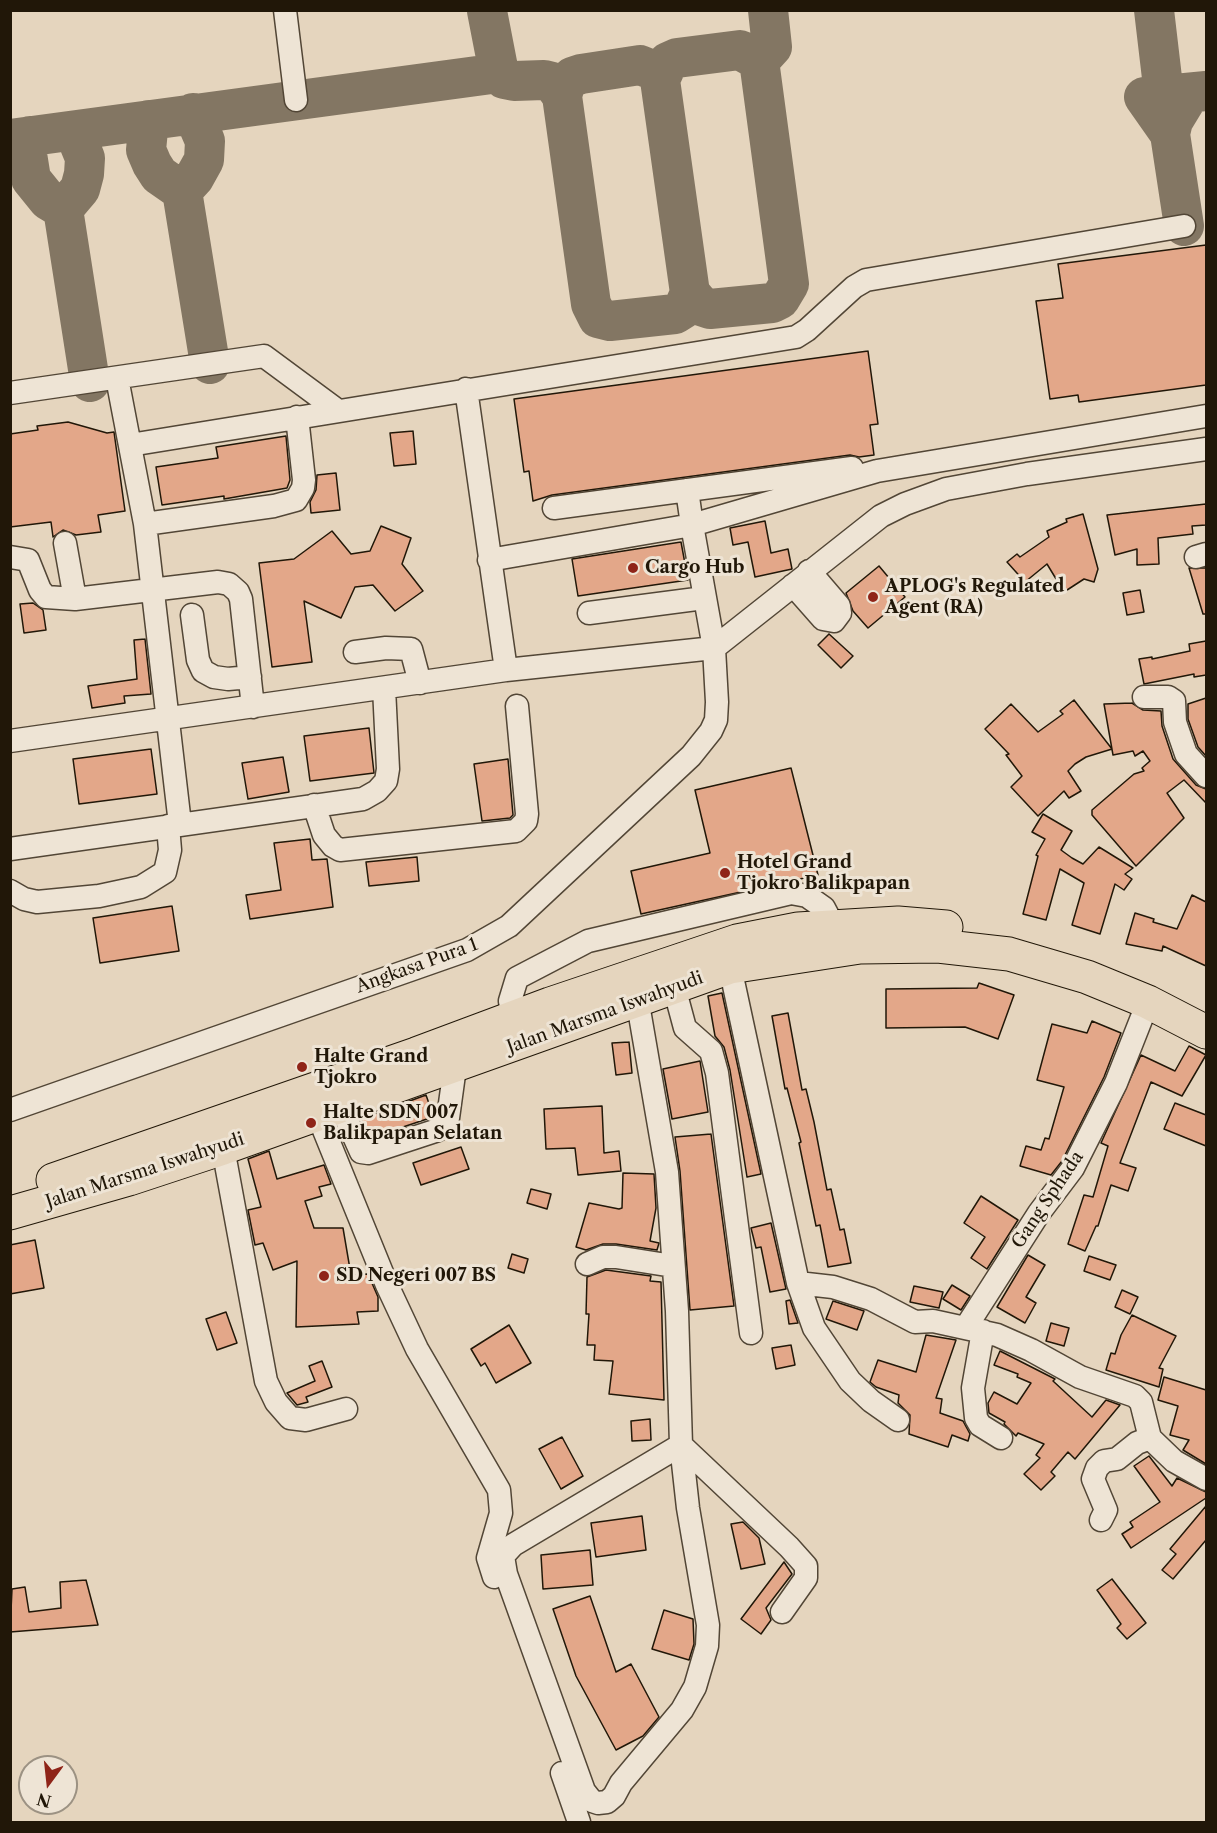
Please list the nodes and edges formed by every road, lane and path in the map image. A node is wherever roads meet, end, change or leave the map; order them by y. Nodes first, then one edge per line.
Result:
1 (285, 10) edge
2 (296, 100) dead end
3 (1184, 226) dead end
4 (117, 378) junction
5 (466, 389) junction
6 (10, 393) edge
7 (337, 410) junction
8 (1206, 416) edge
9 (297, 417) junction
10 (130, 445) junction
11 (1206, 449) edge
12 (877, 471) junction
13 (687, 490) junction
14 (554, 508) dead end
15 (145, 524) junction
16 (692, 525) junction
17 (64, 543) dead end
18 (10, 557) edge
19 (489, 560) junction
20 (153, 590) junction
21 (75, 598) junction
22 (704, 598) junction
23 (589, 613) dead end
24 (192, 615) dead end
25 (714, 648) junction
26 (355, 652) dead end
27 (506, 670) junction
28 (250, 677) junction
29 (420, 683) junction
30 (384, 688) junction
31 (1144, 698) dead end
32 (517, 706) dead end
33 (253, 707) junction
34 (167, 719) junction
35 (10, 741) edge
36 (1206, 776) edge
37 (314, 805) junction
38 (174, 825) junction
39 (10, 849) edge
40 (10, 891) edge
41 (834, 927) junction
42 (730, 967) junction
43 (674, 987) junction
44 (637, 999) junction
45 (1148, 1002) junction
46 (1206, 1008) edge
47 (513, 1018) junction
48 (1206, 1032) edge
49 (455, 1067) junction
50 (329, 1109) junction
51 (10, 1110) edge
52 (223, 1148) junction
53 (10, 1189) edge
54 (10, 1213) edge
55 (587, 1264) dead end
56 (673, 1266) junction
57 (798, 1283) junction
58 (975, 1329) junction
59 (751, 1333) dead end
60 (346, 1409) dead end
61 (898, 1420) dead end
62 (1001, 1438) dead end
63 (1150, 1438) junction
64 (681, 1445) junction
65 (1206, 1479) edge
66 (1101, 1520) dead end
67 (782, 1612) dead end
68 (579, 1822) edge

1 - 2 street
3 - 5 street
4 - 6 street
4 - 7 street
4 - 10 street
5 - 7 street
5 - 19 street
7 - 9 street
8 - 12 street
9 - 10 street
9 - 15 street
10 - 15 street
11 - 25 street
12 - 13 street
12 - 16 street
13 - 14 street
13 - 16 street, Angkasa Pura 1
15 - 20 street
16 - 19 street
16 - 22 street, Angkasa Pura 1
17 - 21 street
18 - 21 street
19 - 27 street
20 - 21 street
20 - 28 street
20 - 34 street
22 - 23 street
22 - 25 street, Angkasa Pura 1
24 - 28 street
25 - 27 street
25 - 51 street, Angkasa Pura 1
26 - 29 street
27 - 29 street
28 - 33 street
29 - 30 street
30 - 33 street
30 - 37 street
31 - 36 street
32 - 37 street
33 - 34 street
34 - 35 street
34 - 38 street
37 - 38 street
38 - 39 street
38 - 40 street
41 - 46 highway, Jalan Marsma Iswahyudi
41 - 47 highway, Jalan Marsma Iswahyudi
41 - 47 street
42 - 43 highway, Jalan Marsma Iswahyudi
42 - 45 highway, Jalan Marsma Iswahyudi
42 - 57 street
43 - 44 highway, Jalan Marsma Iswahyudi
43 - 59 street
44 - 49 highway, Jalan Marsma Iswahyudi
44 - 56 street
45 - 48 highway, Jalan Marsma Iswahyudi
45 - 58 street, Gang Sphada
47 - 53 highway, Jalan Marsma Iswahyudi
49 - 50 highway, Jalan Marsma Iswahyudi
49 - 50 street
50 - 52 highway, Jalan Marsma Iswahyudi
50 - 68 street
52 - 54 highway, Jalan Marsma Iswahyudi
52 - 60 street
55 - 56 street
56 - 64 street
57 - 58 street
57 - 61 street
58 - 62 street
58 - 63 street
63 - 65 street
63 - 66 street
64 - 64 street
64 - 67 street

